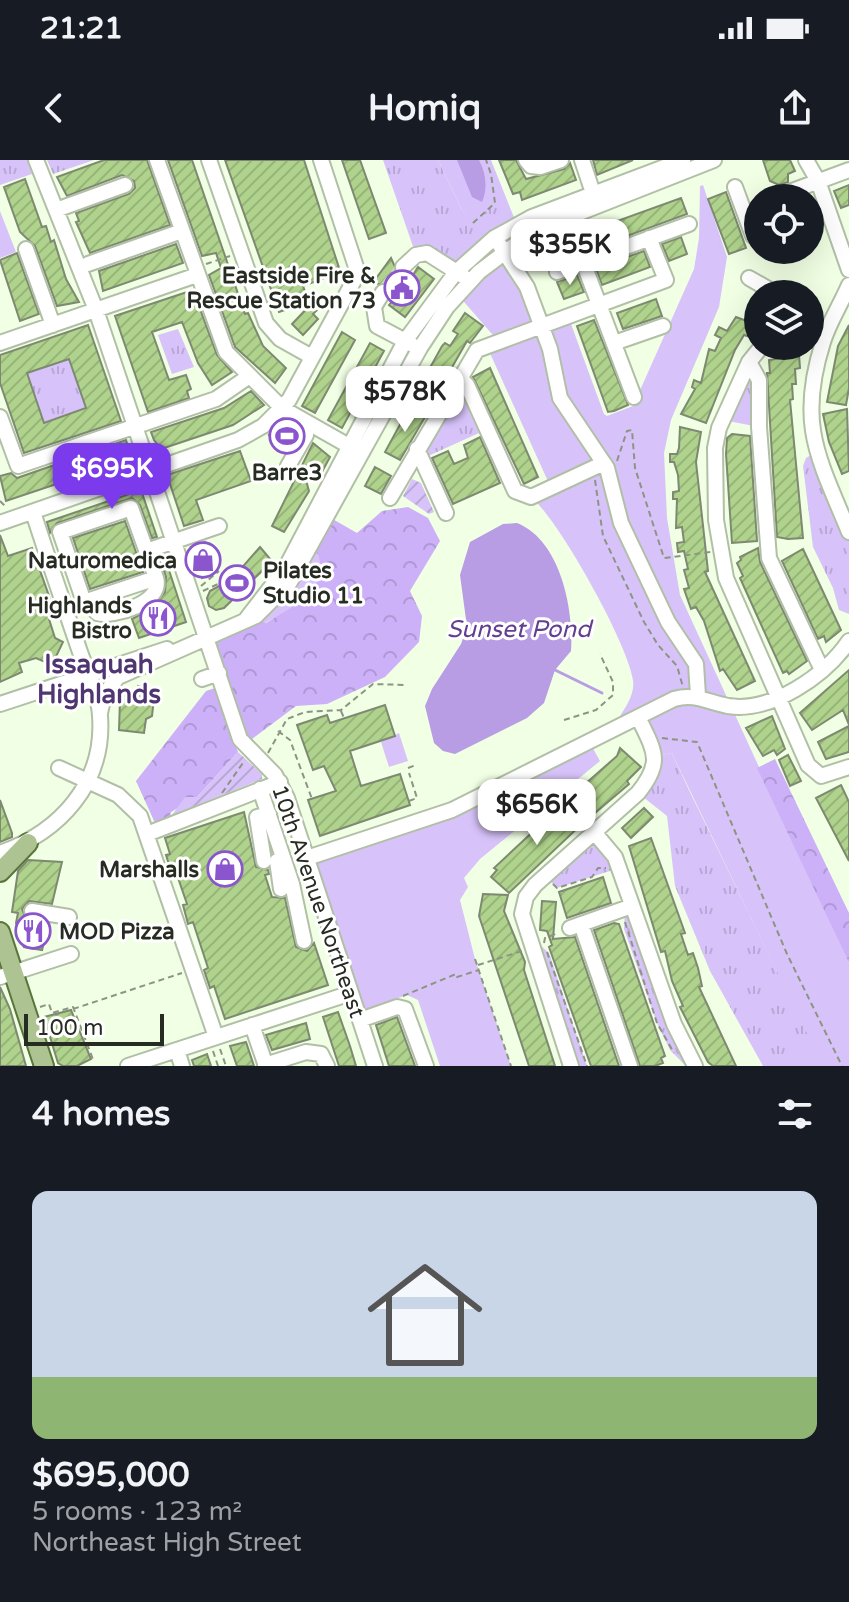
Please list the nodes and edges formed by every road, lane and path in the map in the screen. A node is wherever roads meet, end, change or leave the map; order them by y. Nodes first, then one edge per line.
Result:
1 (36, 160) edge
2 (157, 160) edge
3 (209, 160) edge
4 (321, 160) edge
5 (486, 160) edge
6 (526, 160) edge
7 (561, 160) edge
8 (582, 160) edge
9 (683, 160) edge
10 (714, 160) edge
11 (806, 160) edge
12 (849, 170) edge
13 (818, 181) junction
14 (810, 184) edge
15 (125, 185) dead end
16 (735, 187) dead end
17 (596, 200) junction
18 (743, 209) edge
19 (56, 210) junction
20 (473, 223) dead end
21 (689, 224) dead end
22 (182, 231) junction
23 (494, 238) junction
24 (649, 238) junction
25 (844, 239) edge
26 (26, 249) dead end
27 (505, 252) junction
28 (231, 255) dead end
29 (583, 262) junction
30 (88, 264) dead end
31 (403, 267) tunnel mouth
32 (849, 270) edge
33 (195, 271) junction
34 (456, 272) junction
35 (557, 272) dead end
36 (749, 278) dead end
37 (752, 280) edge
38 (469, 281) junction
39 (849, 285) edge
40 (383, 292) tunnel mouth
41 (599, 305) junction
42 (96, 310) junction
43 (53, 325) junction
44 (541, 325) junction
45 (663, 326) dead end
46 (824, 326) edge
47 (405, 341) junction
48 (0, 343) edge
49 (614, 343) junction
50 (420, 348) junction
51 (312, 357) junction
52 (814, 360) edge
53 (749, 362) joint
54 (248, 377) junction
55 (459, 377) junction
56 (634, 397) dead end
57 (282, 408) junction
58 (0, 417) edge
59 (136, 426) junction
60 (306, 435) dead end
61 (5, 445) edge
62 (349, 446) junction
63 (417, 449) junction
64 (288, 466) dead end
65 (605, 466) junction
66 (151, 472) junction
67 (390, 498) dead end
68 (0, 501) edge
69 (6, 507) dead end
70 (33, 512) junction
71 (446, 513) dead end
72 (0, 523) edge
73 (219, 526) dead end
74 (849, 532) edge
75 (175, 541) junction
76 (146, 551) junction
77 (712, 552) dead end
78 (219, 571) dead end
79 (224, 571) dead end
80 (156, 578) junction
81 (208, 580) junction
82 (226, 583) dead end
83 (218, 584) dead end
84 (212, 586) junction
85 (97, 613) dead end
86 (247, 618) junction
87 (201, 640) junction
88 (849, 641) edge
89 (600, 654) dead end
90 (822, 670) junction
91 (219, 673) junction
92 (202, 679) dead end
93 (91, 681) junction
94 (406, 685) dead end
95 (691, 696) junction
96 (778, 697) junction
97 (0, 704) edge
98 (341, 710) junction
99 (100, 713) junction
100 (344, 718) dead end
101 (639, 719) junction
102 (564, 720) dead end
103 (277, 731) junction
104 (650, 742) junction
105 (267, 754) dead end
106 (245, 759) dead end
107 (416, 765) dead end
108 (59, 768) dead end
109 (408, 768) dead end
110 (846, 769) edge
111 (409, 773) dead end
112 (88, 781) junction
113 (231, 782) junction
114 (280, 782) junction
115 (849, 786) edge
116 (239, 789) dead end
117 (260, 789) junction
118 (221, 790) dead end
119 (312, 799) dead end
120 (409, 801) dead end
121 (269, 814) junction
122 (594, 832) junction
123 (147, 834) junction
124 (28, 843) junction
125 (280, 850) junction
126 (0, 853) edge
127 (307, 858) junction
128 (264, 861) dead end
129 (609, 865) dead end
130 (605, 868) dead end
131 (611, 871) dead end
132 (0, 872) edge
133 (281, 889) dead end
134 (545, 890) dead end
135 (628, 907) junction
136 (32, 911) dead end
137 (69, 917) dead end
138 (576, 926) junction
139 (0, 932) edge
140 (304, 941) dead end
141 (525, 950) dead end
142 (71, 954) dead end
143 (475, 959) dead end
144 (477, 965) junction
145 (192, 970) junction
146 (479, 970) junction
147 (7, 975) edge
148 (351, 993) junction
149 (407, 995) dead end
150 (40, 1007) dead end
151 (73, 1009) junction
152 (360, 1020) junction
153 (252, 1025) junction
154 (215, 1042) junction
155 (177, 1050) junction
156 (94, 1062) dead end
157 (687, 1064) edge
158 (44, 1066) edge
159 (128, 1066) edge
160 (182, 1066) edge
161 (218, 1066) edge
162 (226, 1066) edge
163 (266, 1066) edge
164 (327, 1066) edge
165 (375, 1066) edge
166 (426, 1066) edge
167 (511, 1066) edge
168 (571, 1066) edge
169 (587, 1066) edge
170 (630, 1066) edge
171 (842, 1066) edge

1 - 19 street, 10th Avenue Northeast
2 - 22 street
3 - 51 street
4 - 51 street
5 - 20 path
6 - 7 street
8 - 17 street
9 - 17 street
10 - 17 street
11 - 13 street
12 - 13 street
13 - 14 street
13 - 25 street
15 - 19 street
16 - 18 street
17 - 23 street
17 - 27 street
19 - 42 street, 10th Avenue Northeast
21 - 24 street
22 - 30 street
22 - 33 street
23 - 27 street
23 - 34 street
24 - 29 street
24 - 41 street
25 - 32 street
26 - 43 street
27 - 38 street
27 - 44 street
28 - 33 path
29 - 35 street
29 - 41 street
31 - 34 street
33 - 42 street
33 - 54 street
34 - 38 street
34 - 47 street
36 - 37 street
38 - 50 street
39 - 46 street
40 - 47 street
41 - 44 street
41 - 49 street
42 - 43 street
42 - 59 street, 10th Avenue Northeast
43 - 48 street
44 - 55 street
44 - 65 street
45 - 49 street
47 - 50 street
47 - 62 street
49 - 56 street
50 - 86 street
51 - 57 street
52 - 74 street
53 - 90 street
53 - 96 street
54 - 57 street
54 - 59 street
55 - 63 street
55 - 65 street
57 - 62 street
57 - 66 street
58 - 61 street
59 - 61 street
59 - 66 street, 10th Avenue Northeast
60 - 64 street
62 - 86 street
63 - 67 street
63 - 71 street
65 - 77 path
65 - 95 street
65 - 95 path
66 - 70 street
66 - 75 street, 10th Avenue Northeast
68 - 69 path
70 - 72 street
70 - 93 street
73 - 75 street
75 - 76 street
75 - 87 street, 10th Avenue Northeast
76 - 80 street
76 - 80 street
78 - 81 path
79 - 82 path
80 - 85 street
81 - 84 path
81 - 84 path
83 - 84 path
86 - 87 street
87 - 91 street, 10th Avenue Northeast
87 - 93 street
87 - 99 street
88 - 90 street
89 - 102 path
90 - 96 street
91 - 92 street
91 - 114 street, 10th Avenue Northeast
93 - 97 street
93 - 99 street
94 - 98 path
95 - 96 street
95 - 101 street
96 - 110 street
98 - 100 path
98 - 103 path
99 - 112 street
101 - 104 street
101 - 127 street
103 - 105 path
103 - 119 path
104 - 122 street
104 - 171 path
106 - 113 path
107 - 109 path
108 - 112 street
110 - 115 street
111 - 120 path
112 - 123 street
112 - 124 street
113 - 116 path
113 - 118 path
114 - 117 street
114 - 127 street, 10th Avenue Northeast
117 - 121 street
117 - 123 street
121 - 125 street
121 - 128 street
122 - 135 street
122 - 168 street
123 - 145 street
124 - 126 street
124 - 132 main road
125 - 133 street
125 - 140 street
127 - 148 street, 10th Avenue Northeast
129 - 131 path
130 - 134 path
135 - 138 street
135 - 157 street
135 - 157 path
136 - 137 street
138 - 169 path
138 - 170 street
139 - 147 main road
141 - 144 path
142 - 147 street
143 - 144 path
144 - 146 path
145 - 151 path
145 - 154 street
146 - 149 path
146 - 167 path
147 - 158 main road
148 - 152 street, 10th Avenue Northeast
148 - 153 street
150 - 151 path
151 - 156 path
152 - 165 street, 10th Avenue Northeast
152 - 166 street
153 - 154 street
153 - 163 street
154 - 155 street
154 - 161 path
154 - 162 path
155 - 159 street
155 - 160 street
163 - 164 street

